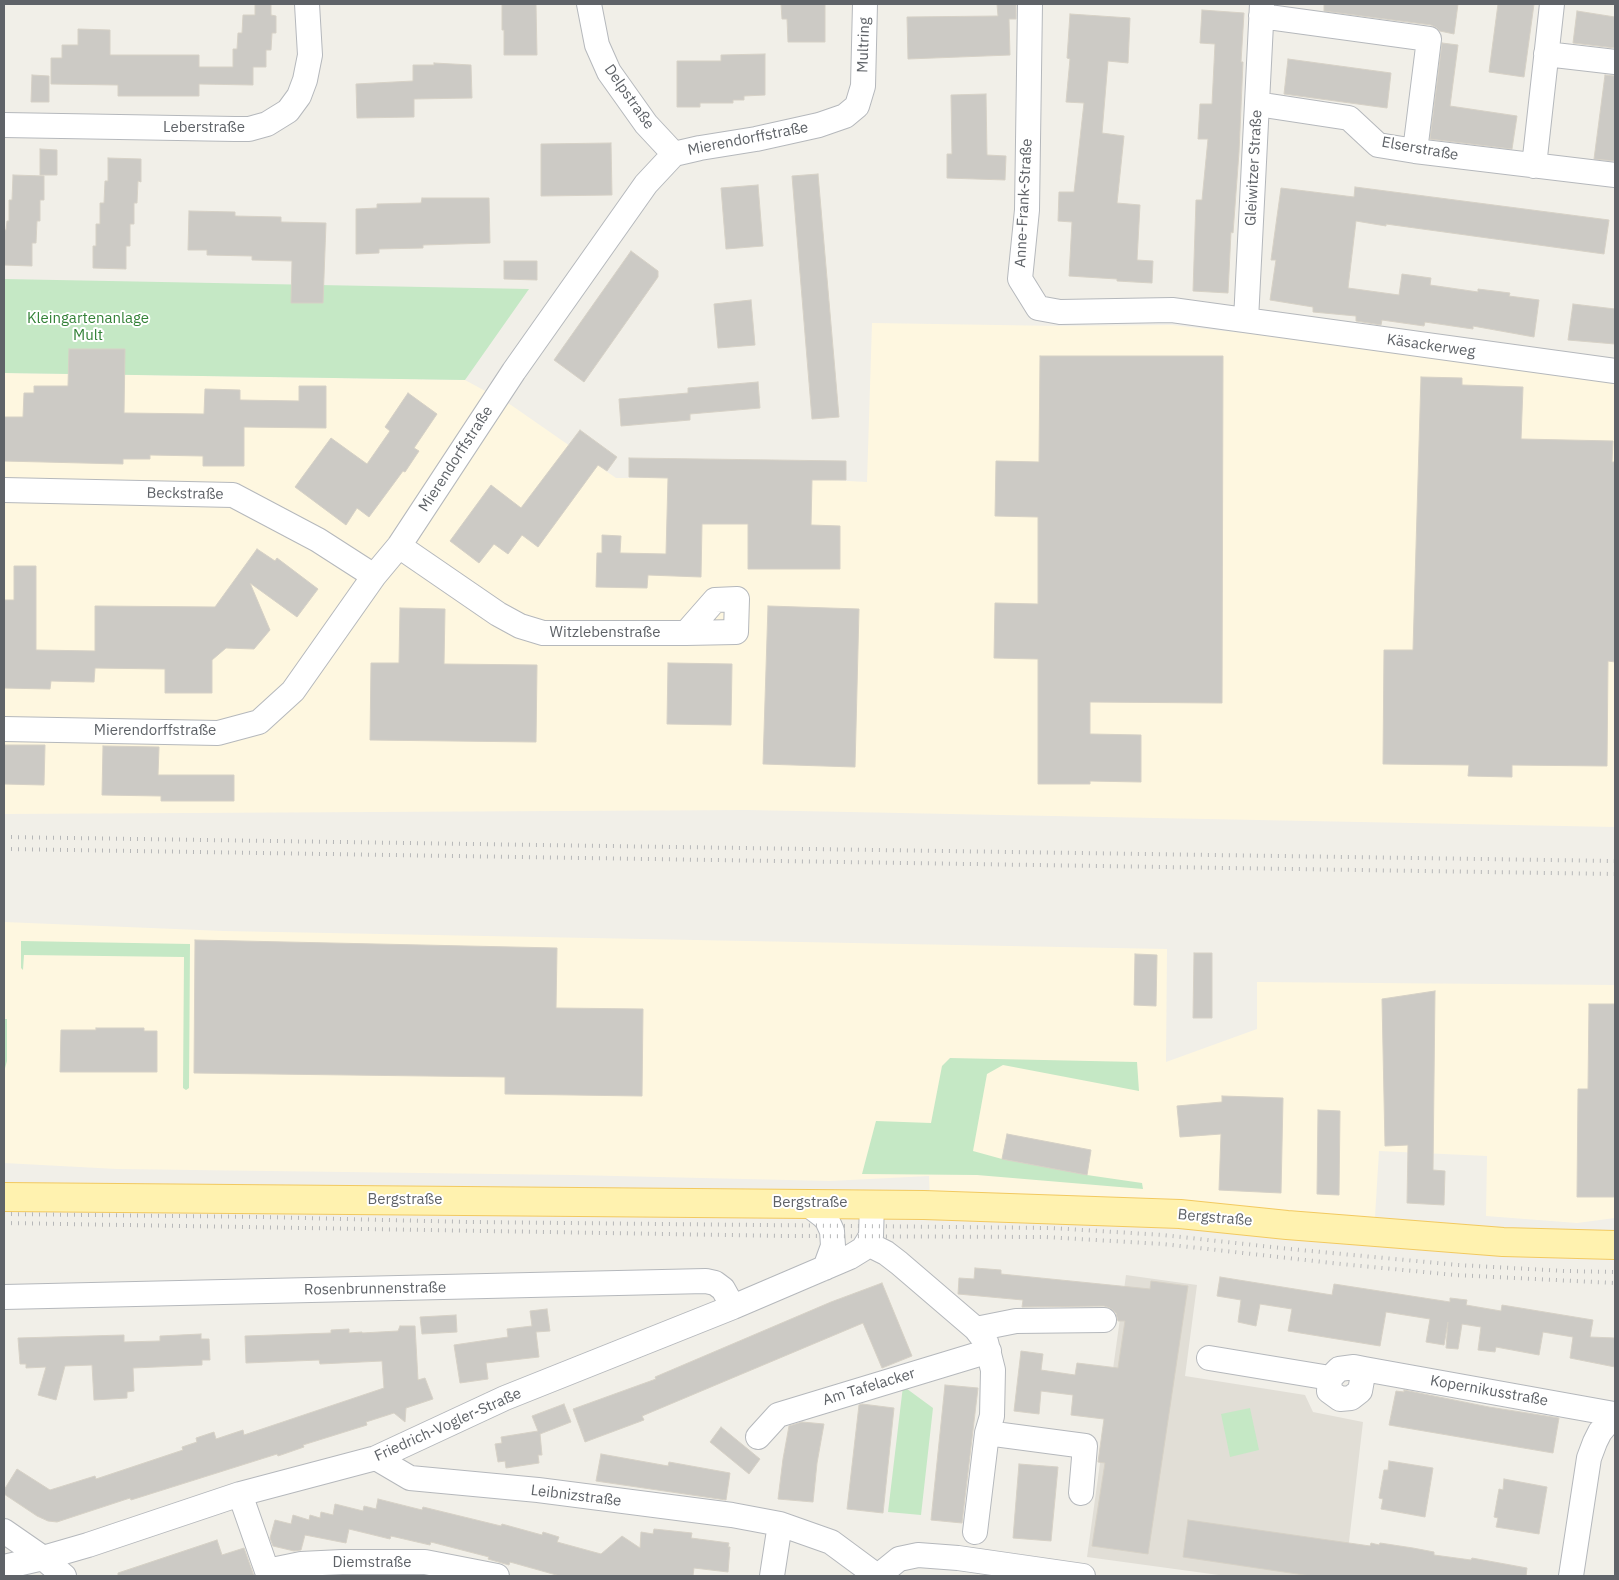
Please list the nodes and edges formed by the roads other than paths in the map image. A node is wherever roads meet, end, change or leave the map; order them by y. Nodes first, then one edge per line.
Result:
1 (308, 4) edge
2 (589, 4) edge
3 (866, 4) edge
4 (1030, 4) edge
5 (1552, 4) edge
6 (1261, 10) edge
7 (1546, 54) junction
8 (1615, 62) edge
9 (863, 86) joint
10 (1257, 104) junction
11 (4, 125) edge
12 (1415, 151) junction
13 (674, 154) junction
14 (1534, 166) junction
15 (1615, 175) edge
16 (1246, 320) junction
17 (1615, 371) edge
18 (4, 490) edge
19 (399, 546) junction
20 (374, 576) junction
21 (686, 633) dead end
22 (4, 728) edge
23 (4, 1197) edge
24 (806, 1202) junction
25 (872, 1203) junction
26 (868, 1244) junction
27 (1615, 1245) edge
28 (825, 1268) junction
29 (4, 1298) edge
30 (733, 1307) junction
31 (1104, 1320) dead end
32 (976, 1329) junction
33 (989, 1351) junction
34 (1209, 1358) dead end
35 (1615, 1414) edge
36 (987, 1433) junction
37 (758, 1437) dead end
38 (376, 1458) junction
39 (1080, 1493) dead end
40 (240, 1494) junction
41 (780, 1524) junction
42 (4, 1531) edge
43 (975, 1532) dead end
44 (43, 1558) junction
45 (4, 1567) edge
46 (64, 1576) edge
47 (497, 1576) edge
48 (772, 1576) edge
49 (878, 1576) edge
50 (1083, 1576) edge
51 (1571, 1576) edge

1 - 11 street, Leberstraße
2 - 13 street, Delpstraße
3 - 9 street, Multring
4 - 16 street, Anne-Frank-Straße
5 - 7 street
6 - 10 street, Gleiwitzer Straße
6 - 12 street, Gleiwitzer Straße
7 - 8 street
7 - 14 street
9 - 13 street, Mierendorffstraße
10 - 12 street, Elserstraße
10 - 16 street, Gleiwitzer Straße
12 - 14 street, Elserstraße
13 - 19 street, Mierendorffstraße
14 - 15 street, Elserstraße
16 - 17 street, Käsackerweg
18 - 20 street, Beckstraße
19 - 20 street, Mierendorffstraße
19 - 21 street, Witzlebenstraße
20 - 22 street, Mierendorffstraße
23 - 24 main road, Bergstraße
24 - 25 main road, Bergstraße
24 - 28 street
25 - 26 street
25 - 27 main road, Bergstraße
26 - 28 street, Friedrich-Vogler-Straße
26 - 32 street
28 - 30 street, Friedrich-Vogler-Straße
29 - 30 street, Rosenbrunnenstraße
30 - 38 street, Friedrich-Vogler-Straße
31 - 32 street
32 - 33 street
33 - 36 street
33 - 37 street, Am Tafelacker
34 - 35 street, Kopernikusstraße
35 - 51 street, Kopernikusstraße
36 - 39 street
36 - 43 street
38 - 40 street, Friedrich-Vogler-Straße
38 - 41 street, Leibnizstraße
40 - 44 street, Friedrich-Vogler-Straße
40 - 47 street, Diemstraße
41 - 48 street
41 - 49 street, Leibnizstraße
42 - 44 street
44 - 45 street, Friedrich-Vogler-Straße
44 - 46 street
49 - 50 street, Leibnizstraße

